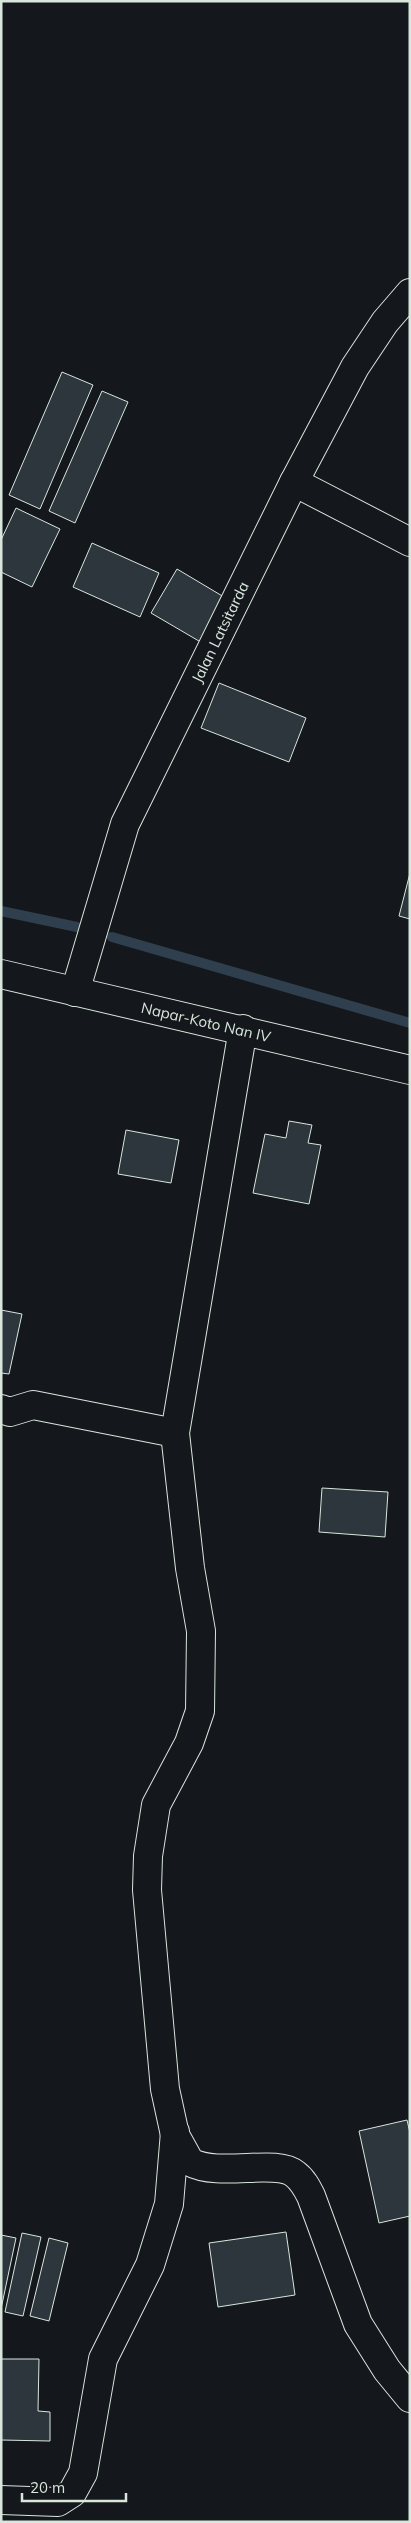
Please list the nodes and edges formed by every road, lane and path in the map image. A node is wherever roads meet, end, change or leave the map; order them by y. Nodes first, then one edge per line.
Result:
1 (410, 293) edge
2 (294, 482) junction
3 (410, 542) edge
4 (1, 974) edge
5 (75, 992) junction
6 (243, 1030) junction
7 (410, 1070) edge
8 (1, 1409) edge
9 (176, 1433) junction
10 (175, 2131) junction
11 (410, 2398) edge
12 (1, 2500) edge
13 (58, 2512) edge

1 - 2 street, Jalan Latsitarda
2 - 3 street
2 - 5 street, Jalan Latsitarda
4 - 5 street, Napar-Koto Nan IV
5 - 6 street, Napar-Koto Nan IV
6 - 7 street, Napar-Koto Nan IV
6 - 9 street
8 - 9 street
9 - 10 street
10 - 11 street
10 - 13 street
12 - 13 street

